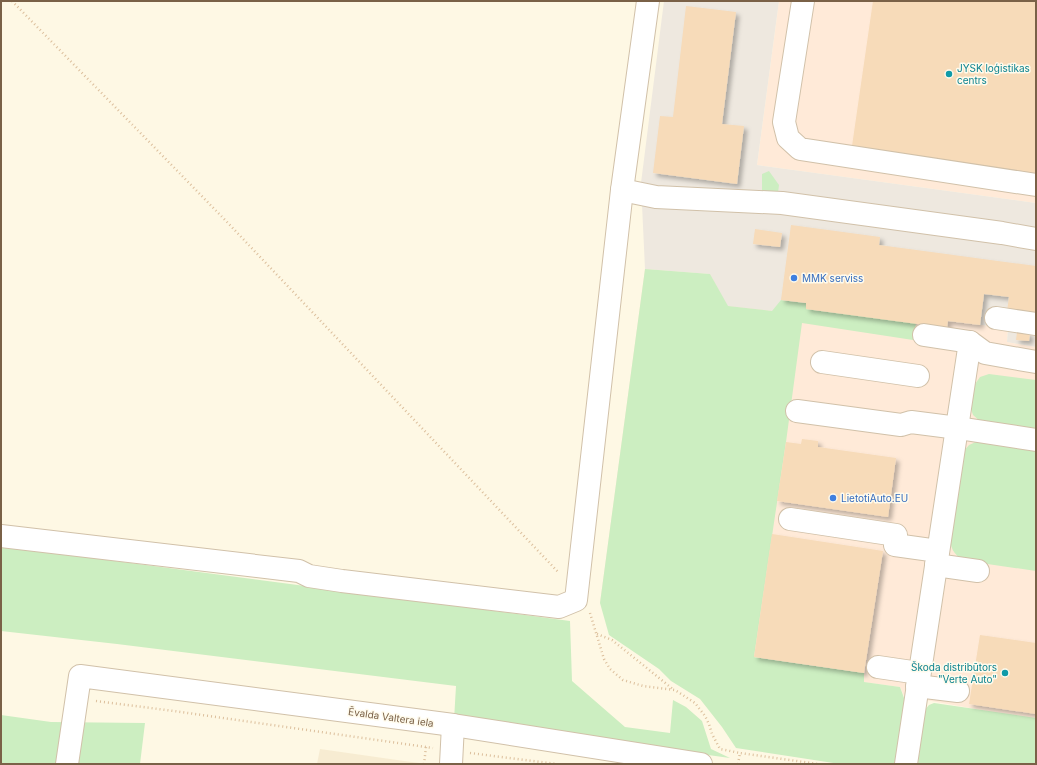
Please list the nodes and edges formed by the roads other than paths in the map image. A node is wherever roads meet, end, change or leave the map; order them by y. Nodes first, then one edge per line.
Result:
1 (648, 1) edge
2 (803, 1) edge
3 (1036, 185) edge
4 (622, 190) junction
5 (1036, 239) edge
6 (996, 318) dead end
7 (1036, 324) edge
8 (924, 335) dead end
9 (970, 342) junction
10 (822, 362) dead end
11 (1036, 362) edge
12 (918, 376) dead end
13 (797, 411) dead end
14 (958, 428) junction
15 (1036, 440) edge
16 (790, 519) dead end
17 (1, 536) edge
18 (937, 558) junction
19 (978, 571) dead end
20 (878, 667) dead end
21 (918, 680) junction
22 (958, 691) dead end
23 (454, 725) junction
24 (451, 757) edge
25 (67, 764) edge
26 (701, 764) edge
27 (906, 764) edge

1 - 4 street
2 - 3 street
4 - 5 street
4 - 17 street
6 - 7 street
8 - 9 street
9 - 11 street
9 - 14 street
10 - 12 street
13 - 14 street
14 - 15 street
14 - 18 street
16 - 18 street
18 - 19 street
18 - 21 street
20 - 21 street
21 - 22 street
21 - 27 street
23 - 24 street
23 - 25 street, Ēvalda Valtera iela
23 - 26 street, Ēvalda Valtera iela

